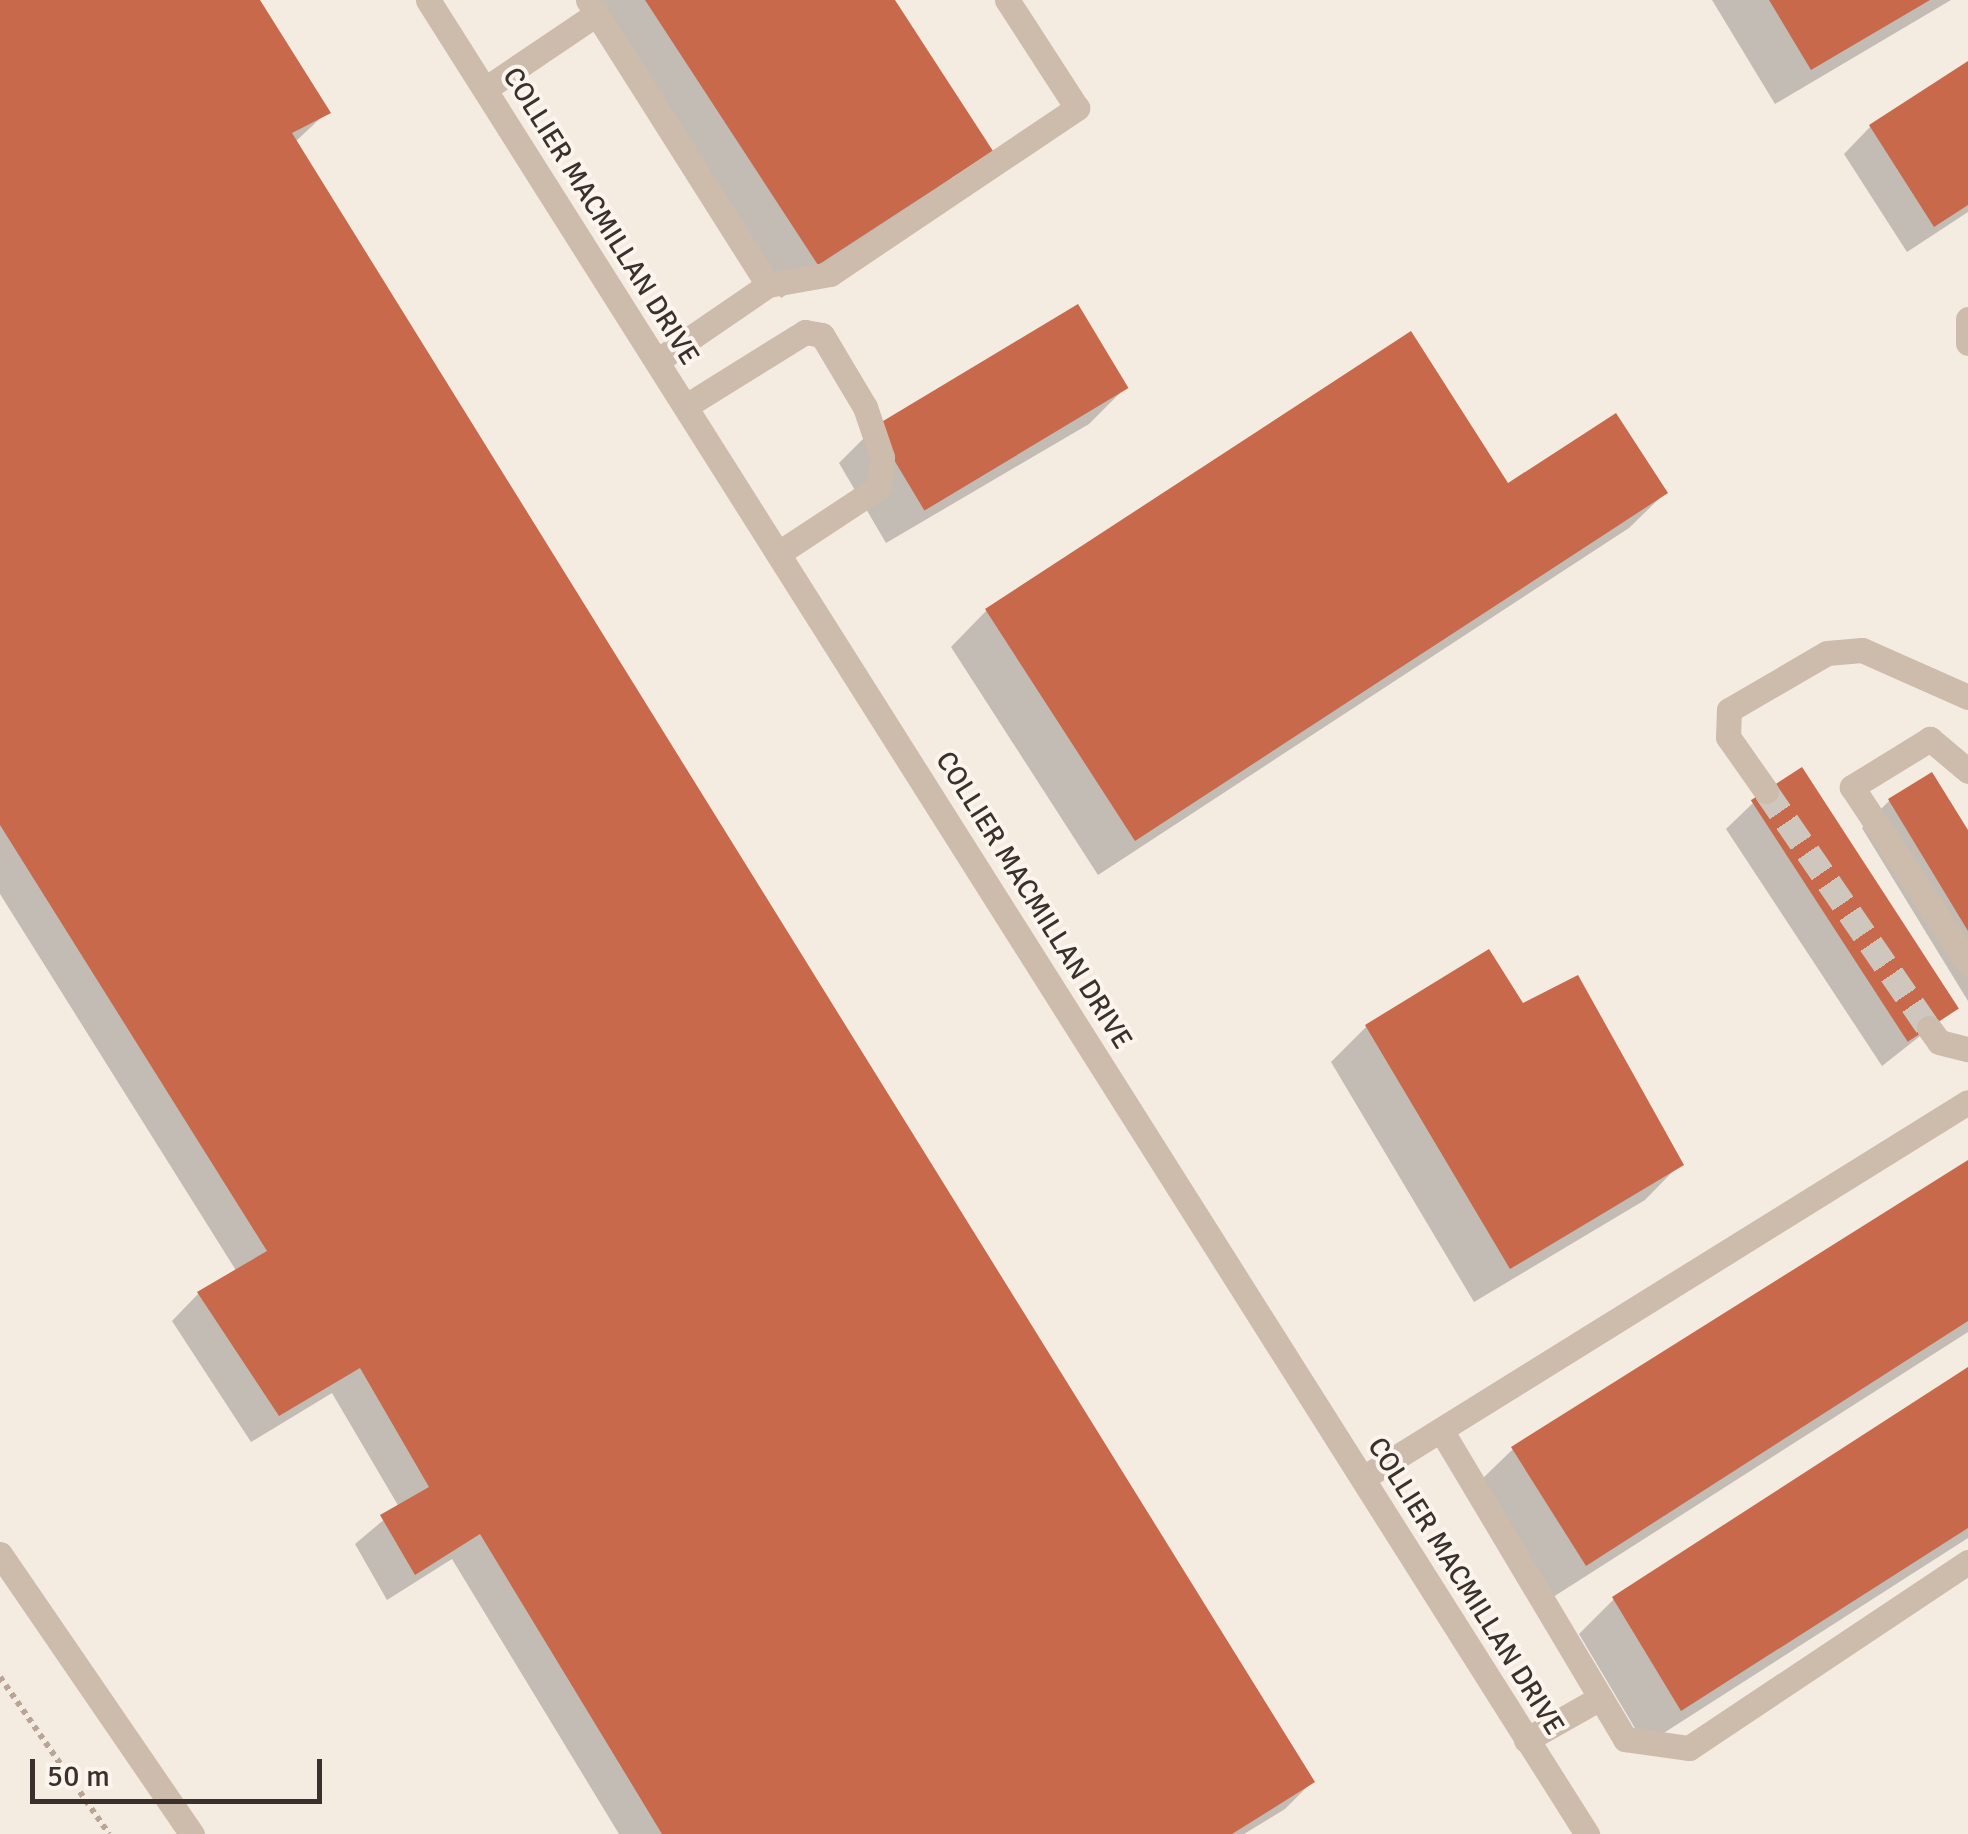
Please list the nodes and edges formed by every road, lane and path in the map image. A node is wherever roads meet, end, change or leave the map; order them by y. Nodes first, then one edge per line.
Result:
1 (428, 0) edge
2 (1007, 0) edge
3 (592, 7) edge
4 (485, 89) junction
5 (768, 284) junction
6 (1968, 319) edge
7 (1968, 343) edge
8 (657, 360) junction
9 (686, 406) junction
10 (779, 554) junction
11 (1968, 698) edge
12 (1968, 771) edge
13 (1766, 791) tunnel mouth
14 (1968, 962) edge
15 (1929, 1028) tunnel mouth
16 (1968, 1049) edge
17 (1968, 1102) edge
18 (1441, 1430) junction
19 (1363, 1478) junction
20 (0, 1554) edge
21 (1968, 1562) edge
22 (0, 1678) edge
23 (1600, 1698) junction
24 (1526, 1740) junction
25 (109, 1834) edge
26 (192, 1834) edge
27 (1587, 1834) edge

1 - 4 street, COLLIER MACMILLAN DRIVE
2 - 5 street
3 - 4 street
3 - 5 street
4 - 8 street, COLLIER MACMILLAN DRIVE
5 - 8 street
6 - 7 street
8 - 9 street, COLLIER MACMILLAN DRIVE
9 - 10 street, COLLIER MACMILLAN DRIVE
9 - 10 street
10 - 19 street, COLLIER MACMILLAN DRIVE
11 - 13 street
12 - 14 street
15 - 16 street
17 - 18 street
18 - 19 street
18 - 23 street
19 - 24 street, COLLIER MACMILLAN DRIVE
20 - 26 street
21 - 23 street
22 - 25 path
23 - 24 street
24 - 27 street, COLLIER MACMILLAN DRIVE

